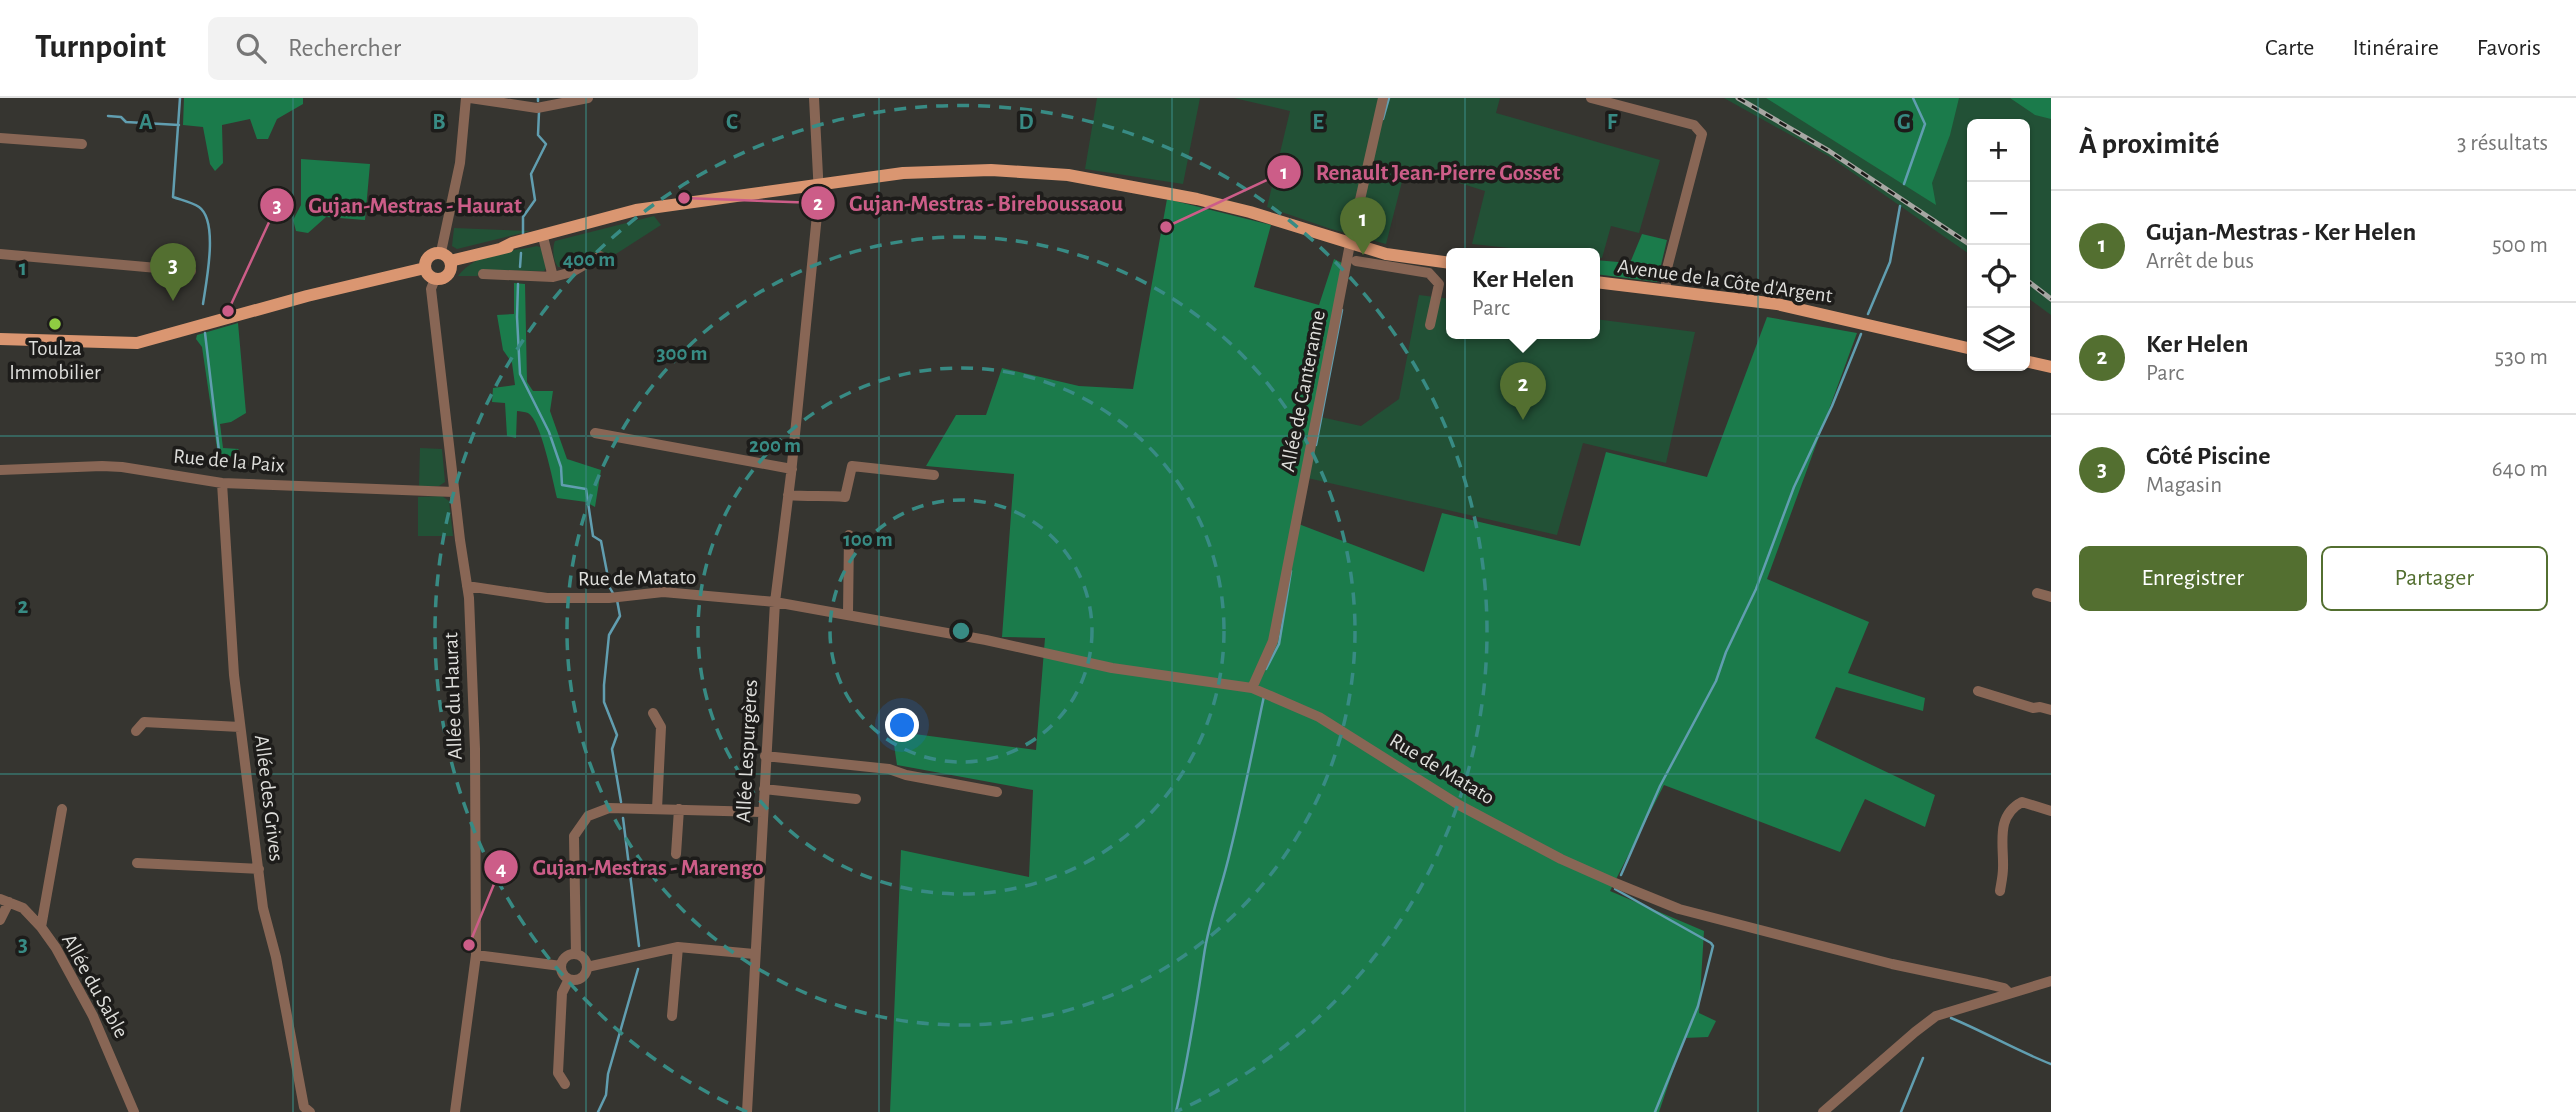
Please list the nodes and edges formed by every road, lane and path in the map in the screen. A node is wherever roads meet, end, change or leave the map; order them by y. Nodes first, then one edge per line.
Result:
1 (468, 98) edge
2 (588, 98) edge
3 (814, 98) edge
4 (1382, 98) edge
5 (1591, 98) edge
6 (0, 138) edge
7 (82, 144) dead end
8 (820, 184) junction
9 (543, 237) junction
10 (1350, 244) junction
11 (0, 254) edge
12 (600, 256) dead end
13 (446, 257) junction
14 (1356, 261) dead end
15 (1446, 264) edge
16 (1429, 267) junction
17 (425, 268) junction
18 (191, 271) dead end
19 (483, 274) dead end
20 (553, 276) junction
21 (435, 279) junction
22 (1600, 283) edge
23 (1666, 290) junction
24 (1430, 325) dead end
25 (0, 340) edge
26 (1967, 348) edge
27 (2030, 362) edge
28 (2051, 367) edge
29 (595, 433) dead end
30 (792, 469) junction
31 (0, 470) edge
32 (934, 475) dead end
33 (222, 484) junction
34 (454, 492) junction
35 (788, 495) junction
36 (849, 535) dead end
37 (467, 586) junction
38 (2037, 593) dead end
39 (2051, 597) edge
40 (775, 602) junction
41 (848, 613) junction
42 (1252, 688) junction
43 (1978, 691) dead end
44 (2051, 710) edge
45 (653, 713) dead end
46 (240, 727) junction
47 (136, 731) dead end
48 (765, 756) junction
49 (764, 789) junction
50 (997, 792) dead end
51 (856, 799) dead end
52 (62, 809) dead end
53 (657, 809) junction
54 (679, 809) junction
55 (2051, 811) edge
56 (762, 812) junction
57 (676, 853) dead end
58 (137, 863) dead end
59 (259, 869) junction
60 (2000, 891) dead end
61 (4, 900) edge
62 (0, 920) edge
63 (41, 927) junction
64 (678, 947) junction
65 (576, 954) junction
66 (754, 954) junction
67 (476, 955) junction
68 (561, 965) junction
69 (587, 967) junction
70 (569, 979) junction
71 (2051, 981) edge
72 (2008, 992) junction
73 (672, 1017) dead end
74 (565, 1084) dead end
75 (134, 1112) edge
76 (310, 1112) edge
77 (455, 1112) edge
78 (747, 1112) edge
79 (1824, 1112) edge

1 - 2 street
1 - 13 street
3 - 8 street, Allée Lespurgères
4 - 10 street, Allée de Canteranne
5 - 23 street
6 - 7 street
8 - 9 main road
8 - 10 main road
8 - 30 street, Allée Lespurgères
9 - 13 main road
9 - 20 street
10 - 16 main road
10 - 42 street, Allée de Canteranne
11 - 18 street
12 - 20 street
13 - 17 main road
13 - 21 main road
14 - 16 street
15 - 16 main road
16 - 24 street
17 - 21 main road
17 - 25 main road
19 - 20 street
21 - 34 street, Allée du Haurat
22 - 23 main road, Avenue de la Côte d'Argent
23 - 26 main road, Avenue de la Côte d'Argent
27 - 28 main road
29 - 30 street
30 - 35 street, Allée Lespurgères
31 - 33 street, Rue de la Paix
32 - 35 street
33 - 34 street, Rue de la Paix
33 - 46 street, Allée des Grives
34 - 37 street, Allée du Haurat
35 - 40 street, Allée Lespurgères
36 - 41 street
37 - 40 street, Rue de Matato
37 - 67 street, Allée du Haurat
38 - 39 street
40 - 41 street, Rue de Matato
40 - 48 street, Allée Lespurgères
41 - 42 street, Rue de Matato
42 - 72 street, Rue de Matato
43 - 44 street
45 - 53 street
46 - 47 street
46 - 59 street, Allée des Grives
48 - 49 street, Allée Lespurgères
48 - 50 street
49 - 51 street
49 - 56 street, Allée Lespurgères
52 - 63 street
53 - 54 street
53 - 65 street
54 - 56 street
54 - 57 street
55 - 60 street
56 - 66 street, Allée Lespurgères
58 - 59 street
59 - 76 street, Allée des Grives
61 - 62 street
61 - 63 street, Allée du Sable
63 - 75 street, Allée du Sable
64 - 66 street
64 - 69 street
64 - 73 street
65 - 68 street
65 - 69 street
66 - 78 street, Allée Lespurgères
67 - 68 street
67 - 77 street, Allée du Haurat
68 - 70 street
69 - 70 street
70 - 74 street
71 - 72 street
72 - 79 street

